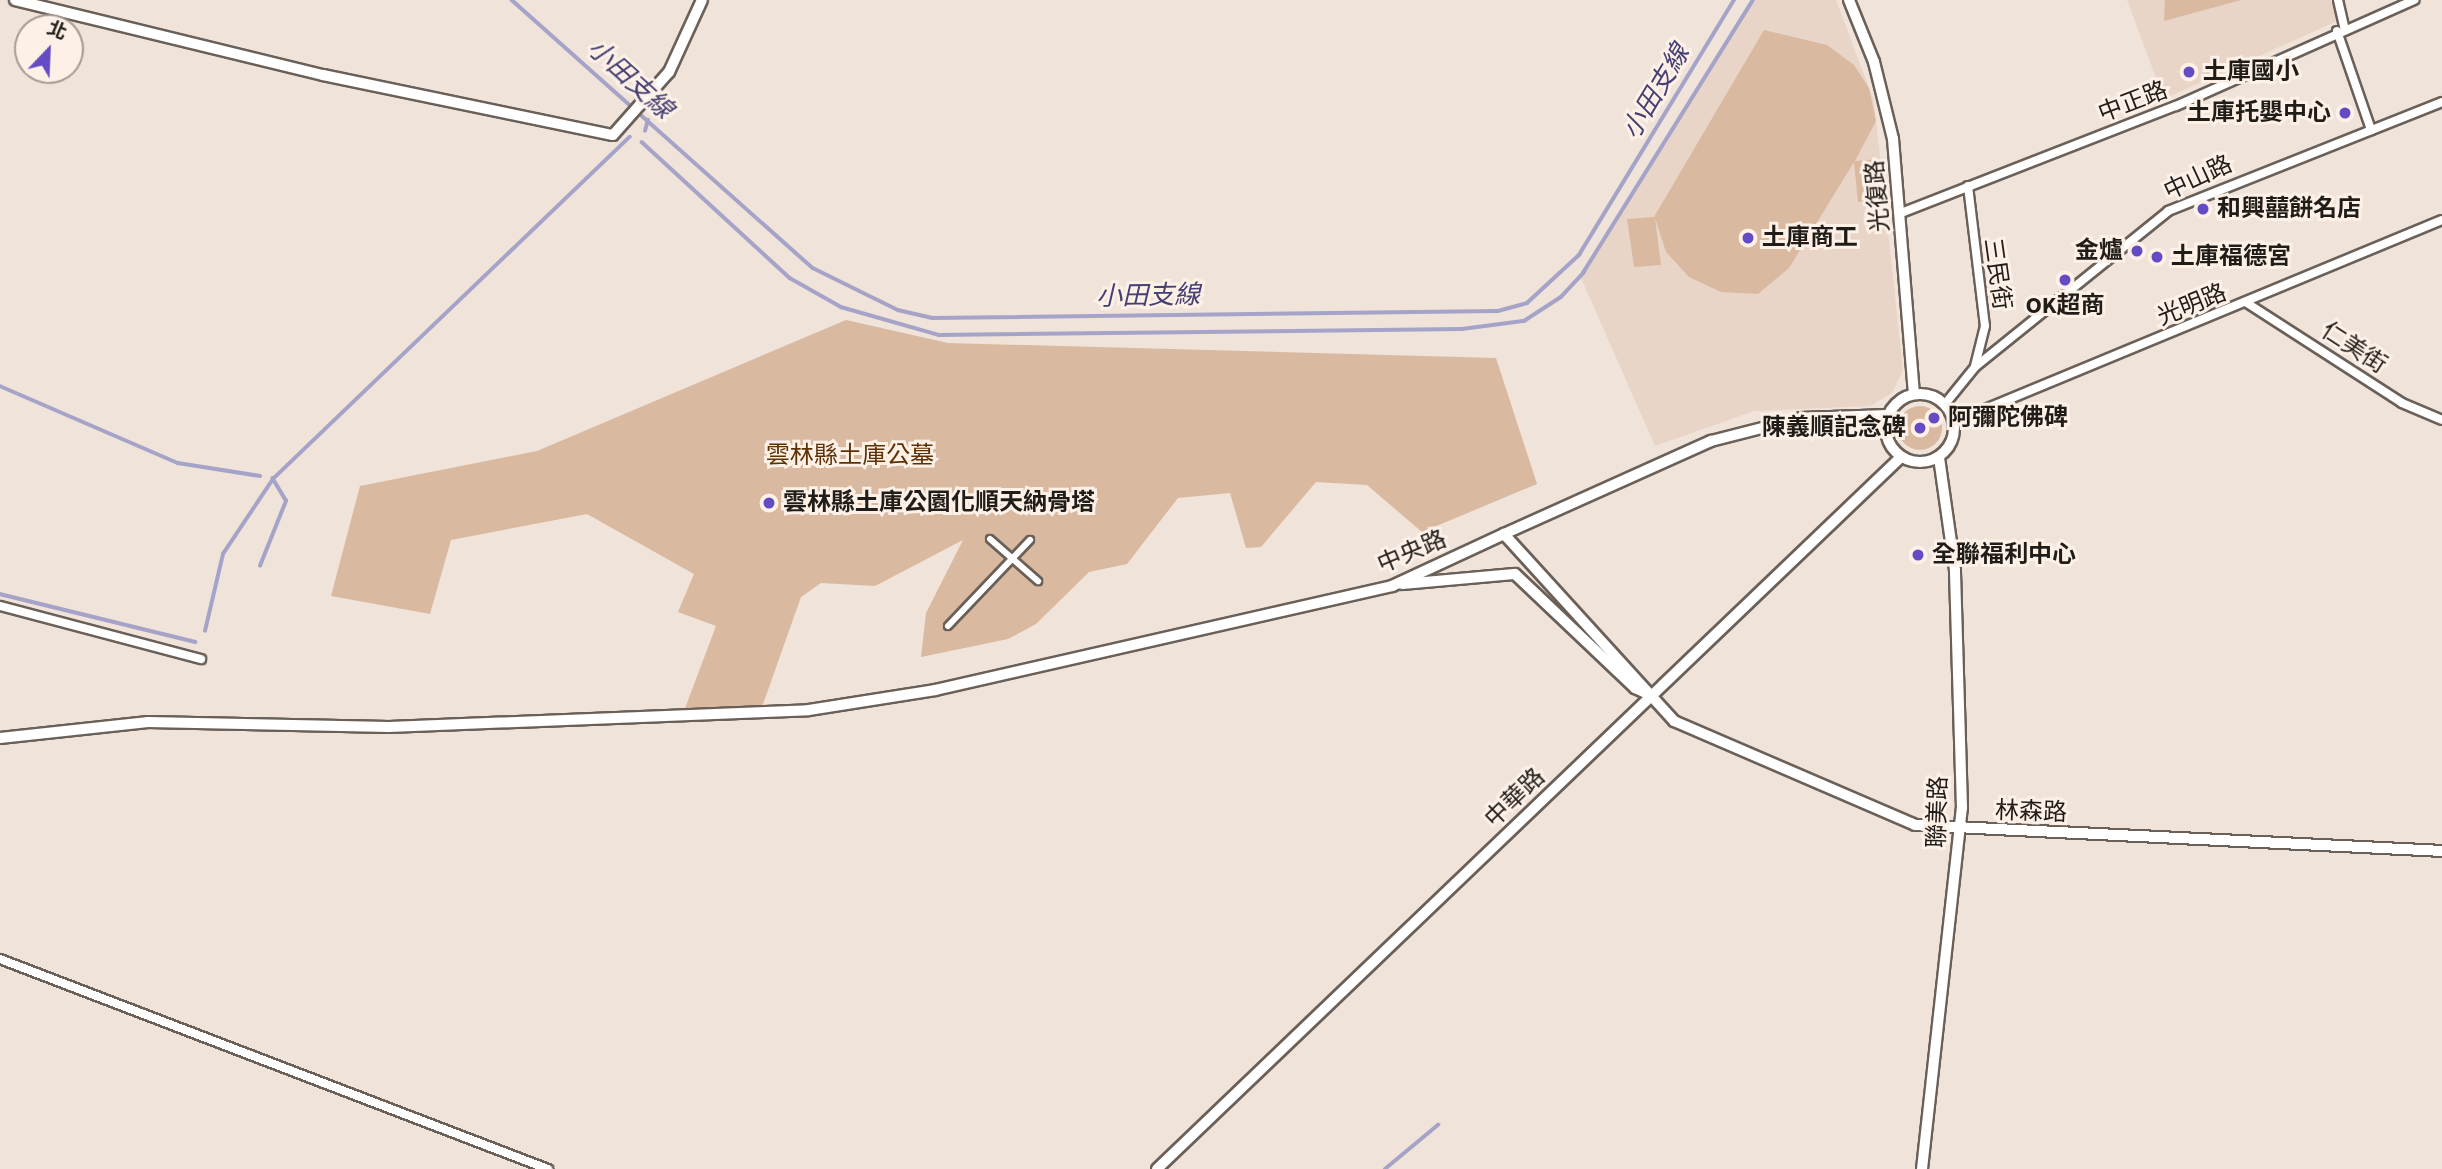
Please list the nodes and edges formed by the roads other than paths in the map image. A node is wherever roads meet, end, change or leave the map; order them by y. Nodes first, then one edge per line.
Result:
1 (15, 0) edge
2 (702, 0) edge
3 (1849, 0) edge
4 (2338, 0) edge
5 (2414, 0) edge
6 (2341, 29) junction
7 (2442, 102) edge
8 (2371, 130) junction
9 (1968, 186) junction
10 (1901, 213) junction
11 (2442, 220) edge
12 (2247, 303) junction
13 (1975, 367) junction
14 (1914, 394) junction
15 (1945, 404) junction
16 (1888, 415) junction
17 (2442, 420) edge
18 (1954, 422) junction
19 (1902, 457) junction
20 (1939, 457) junction
21 (1504, 534) junction
22 (990, 539) dead end
23 (1030, 540) dead end
24 (1012, 558) junction
25 (1038, 581) dead end
26 (1392, 586) junction
27 (0, 606) edge
28 (948, 626) dead end
29 (201, 659) dead end
30 (1652, 696) junction
31 (0, 738) edge
32 (1960, 831) junction
33 (2442, 851) edge
34 (0, 959) edge
35 (548, 1169) edge
36 (1157, 1169) edge
37 (1922, 1169) edge

1 - 2 street
3 - 10 street, 光復路
4 - 6 street
5 - 6 street, 中正路
6 - 8 street
6 - 9 street, 中正路
7 - 8 street, 中山路
8 - 13 street, 中山路
9 - 10 street, 中正路
9 - 13 street, 三民街
10 - 14 street, 光復路
11 - 12 street, 光明路
12 - 17 street, 仁美街
12 - 18 street, 光明路
13 - 15 street, 中山路
14 - 15 street
14 - 16 street
15 - 18 street
16 - 19 street
16 - 21 street, 中央路
18 - 20 street
19 - 20 street
19 - 30 main road, 中華路
20 - 32 street, 聯美路
21 - 26 main road, 中央路
21 - 30 main road, 林森路
22 - 24 street
23 - 24 street
24 - 25 street
24 - 28 street
26 - 30 main road, 林森路
26 - 31 main road, 中央路
27 - 29 street
30 - 32 main road, 林森路
30 - 36 main road, 中華路
32 - 33 main road, 林森路
32 - 37 street, 聯美路
34 - 35 street

